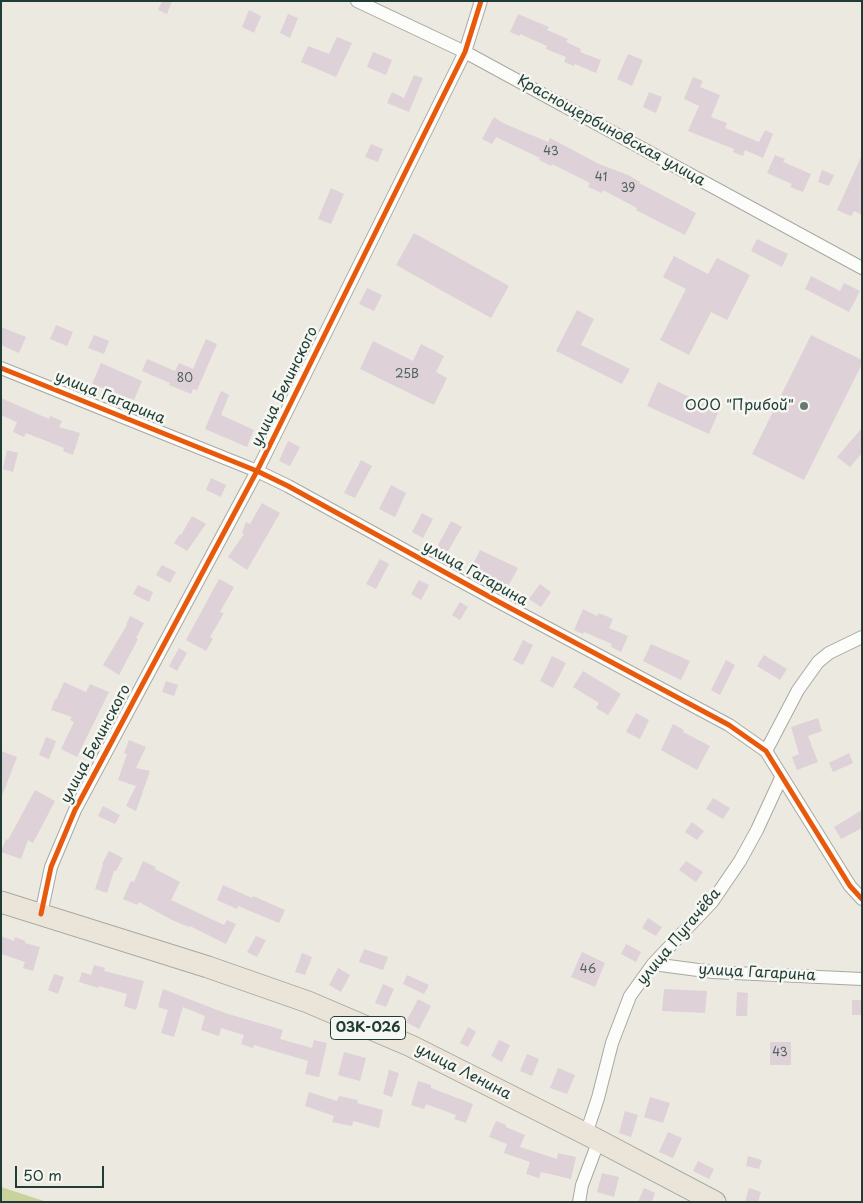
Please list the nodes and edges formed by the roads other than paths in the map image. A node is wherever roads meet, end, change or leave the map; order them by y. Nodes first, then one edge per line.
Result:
1 (357, 1) edge
2 (481, 1) edge
3 (465, 52) junction
4 (862, 268) edge
5 (1, 368) edge
6 (257, 471) junction
7 (862, 637) edge
8 (766, 751) junction
9 (782, 778) junction
10 (862, 899) edge
11 (1, 902) edge
12 (41, 914) junction
13 (653, 964) junction
14 (862, 979) edge
15 (593, 1137) junction
16 (579, 1202) edge
17 (715, 1202) edge

1 - 3 street, Краснощербиновская улица
2 - 3 street, улица Белинского
3 - 4 street, Краснощербиновская улица
3 - 6 street, улица Белинского
5 - 6 street, улица Гагарина
6 - 8 street, улица Гагарина
6 - 12 street, улица Белинского
7 - 8 street
8 - 9 street, улица Гагарина
9 - 10 street, улица Гагарина
9 - 13 street, улица Пугачёва
11 - 12 main road, улица Ленина / 03К-026
12 - 15 main road, улица Ленина / 03К-026
13 - 14 street, улица Гагарина
13 - 15 street, улица Пугачёва
15 - 16 street, улица Пугачёва
15 - 17 main road, улица Ленина / 03К-026

